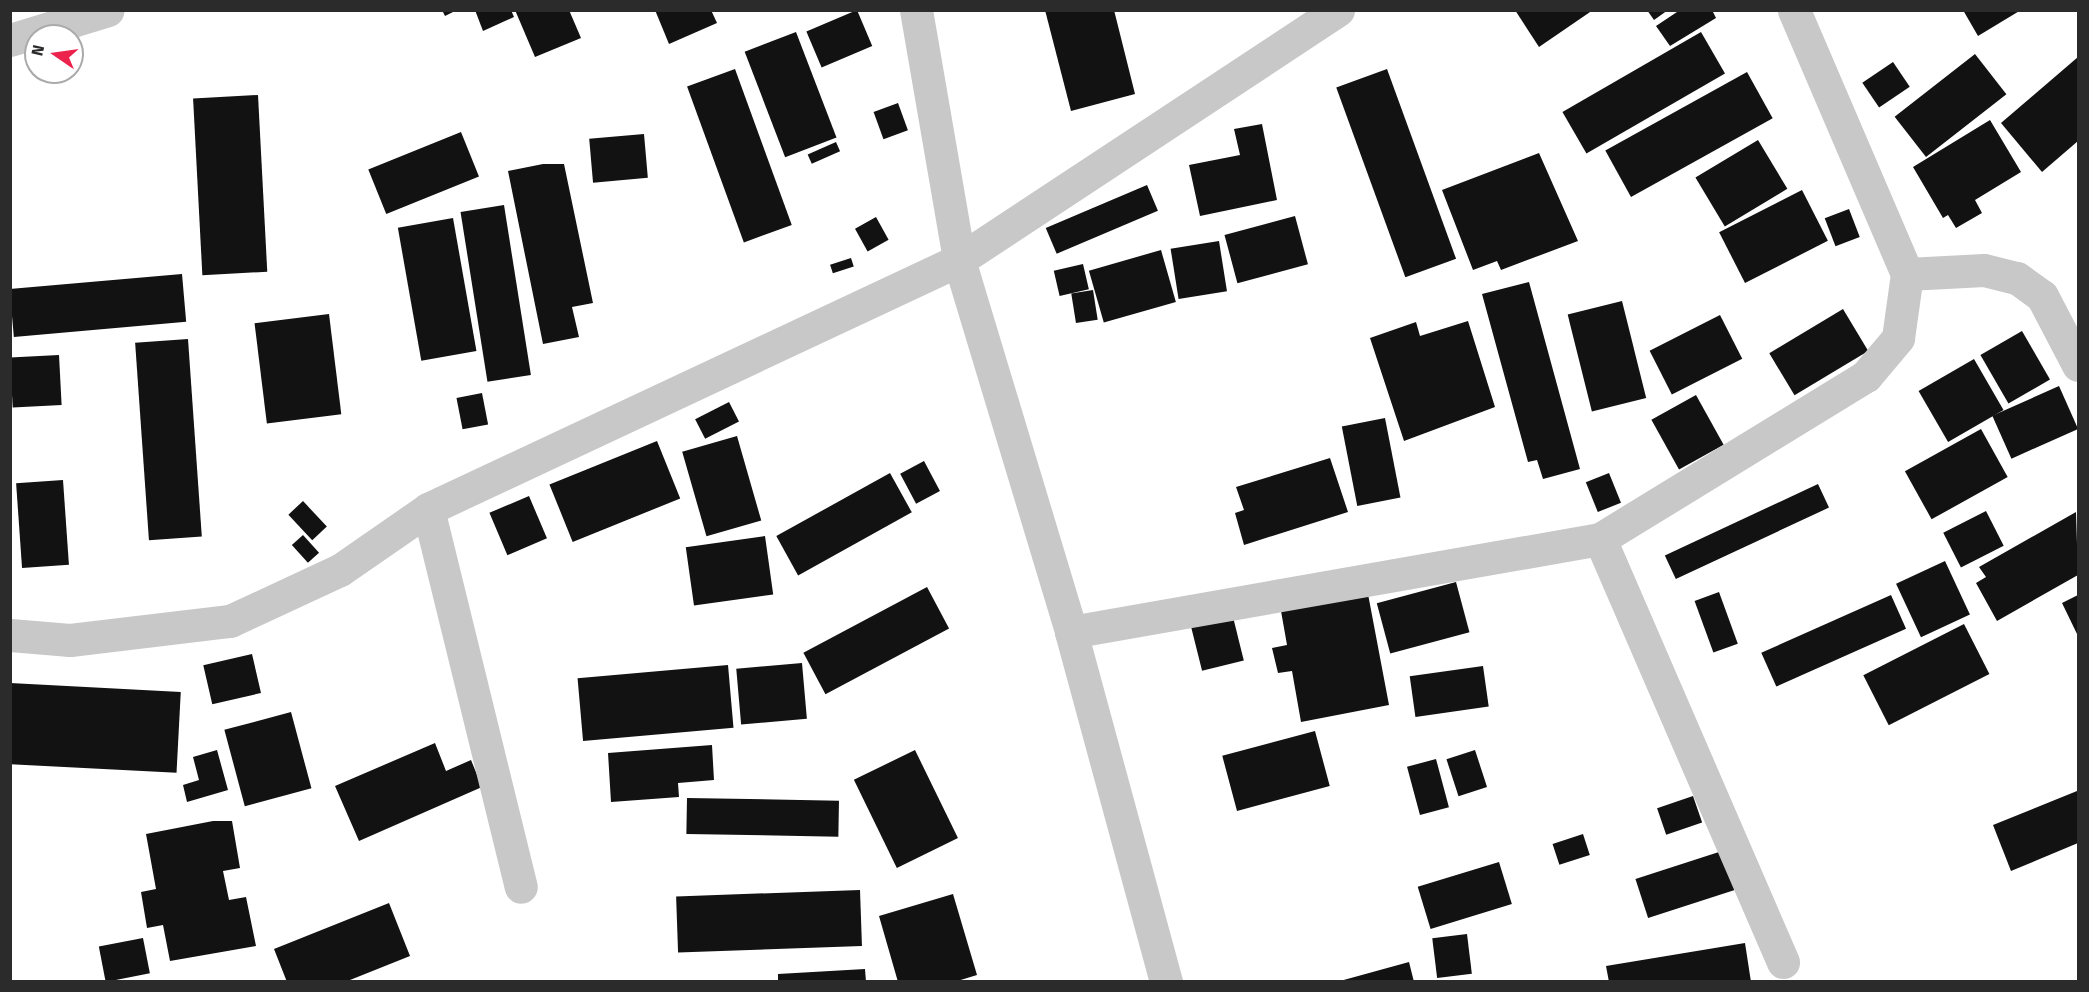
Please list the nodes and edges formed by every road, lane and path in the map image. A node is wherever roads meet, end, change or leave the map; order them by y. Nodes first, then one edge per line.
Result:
1 (108, 10) edge
2 (916, 10) edge
3 (1338, 10) edge
4 (1794, 10) edge
5 (10, 40) edge
6 (959, 260) junction
7 (1907, 274) junction
8 (2079, 365) edge
9 (428, 509) junction
10 (1600, 539) junction
11 (1071, 632) junction
12 (10, 635) edge
13 (521, 887) dead end
14 (1783, 962) dead end
15 (1166, 981) edge

1 - 5 street
2 - 6 street
3 - 6 street
4 - 7 street
6 - 9 street
6 - 11 street
7 - 8 street
7 - 10 street
9 - 12 street
9 - 13 street
10 - 11 street
10 - 14 street
11 - 15 street

